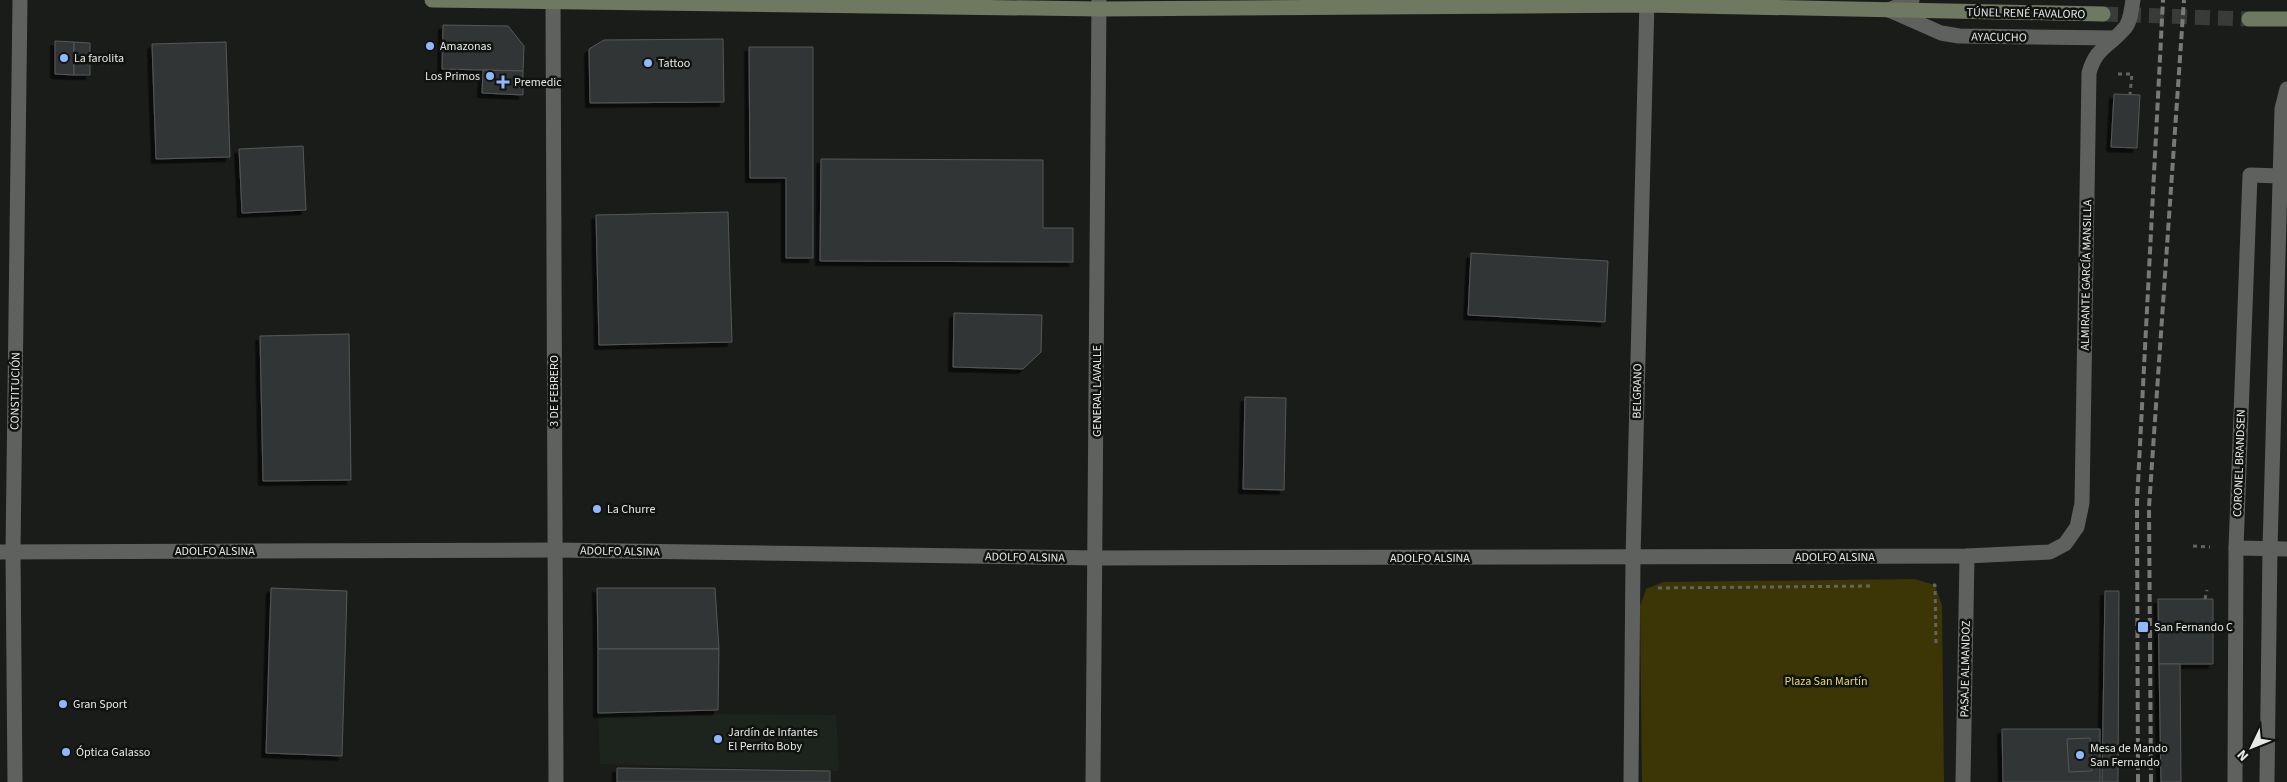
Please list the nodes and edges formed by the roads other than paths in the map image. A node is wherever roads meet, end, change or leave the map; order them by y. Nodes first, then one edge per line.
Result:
1 (20, 0) edge
2 (432, 0) edge
3 (553, 0) edge
4 (1912, 0) edge
5 (2133, 0) edge
6 (1647, 3) edge
7 (1100, 5) edge
8 (1889, 10) junction
9 (2103, 14) tunnel mouth
10 (2249, 18) tunnel mouth
11 (2287, 19) edge
12 (2114, 38) junction
13 (2287, 89) edge
14 (2280, 176) junction
15 (2236, 548) junction
16 (2270, 549) junction
17 (2287, 549) edge
18 (555, 550) junction
19 (6, 552) edge
20 (2050, 552) joint
21 (1966, 556) junction
22 (1096, 558) junction
23 (1633, 558) junction
24 (15, 782) edge
25 (556, 782) edge
26 (1093, 782) edge
27 (1631, 782) edge
28 (1963, 782) edge
29 (2234, 782) edge
30 (2267, 782) edge

1 - 19 street, CONSTITUCIÓN
2 - 3 street, AYACUCHO
3 - 7 street, AYACUCHO
3 - 18 street, 3 DE FEBRERO
4 - 8 street, AYACUCHO
5 - 12 street, ALMIRANTE GARCÍA MANSILLA
6 - 7 street, AYACUCHO
6 - 8 street, AYACUCHO
6 - 23 street, BELGRANO
7 - 22 street, GENERAL LAVALLE
8 - 9 street, TÚNEL RENÉ FAVALORO
8 - 12 street, AYACUCHO
10 - 11 street
12 - 20 street, ALMIRANTE GARCÍA MANSILLA
13 - 14 street
14 - 15 street, CORONEL BRANDSEN
14 - 16 street
15 - 16 street
15 - 29 street, CORONEL BRANDSEN
16 - 17 street
16 - 30 street
18 - 19 street, ADOLFO ALSINA
18 - 22 street, ADOLFO ALSINA
18 - 25 street, 3 DE FEBRERO
19 - 24 street, CONSTITUCIÓN
20 - 21 street, ADOLFO ALSINA
21 - 23 street, ADOLFO ALSINA
21 - 28 street, PASAJE ALMANDOZ
22 - 23 street, ADOLFO ALSINA
22 - 26 street, GENERAL LAVALLE
23 - 27 street, BELGRANO

